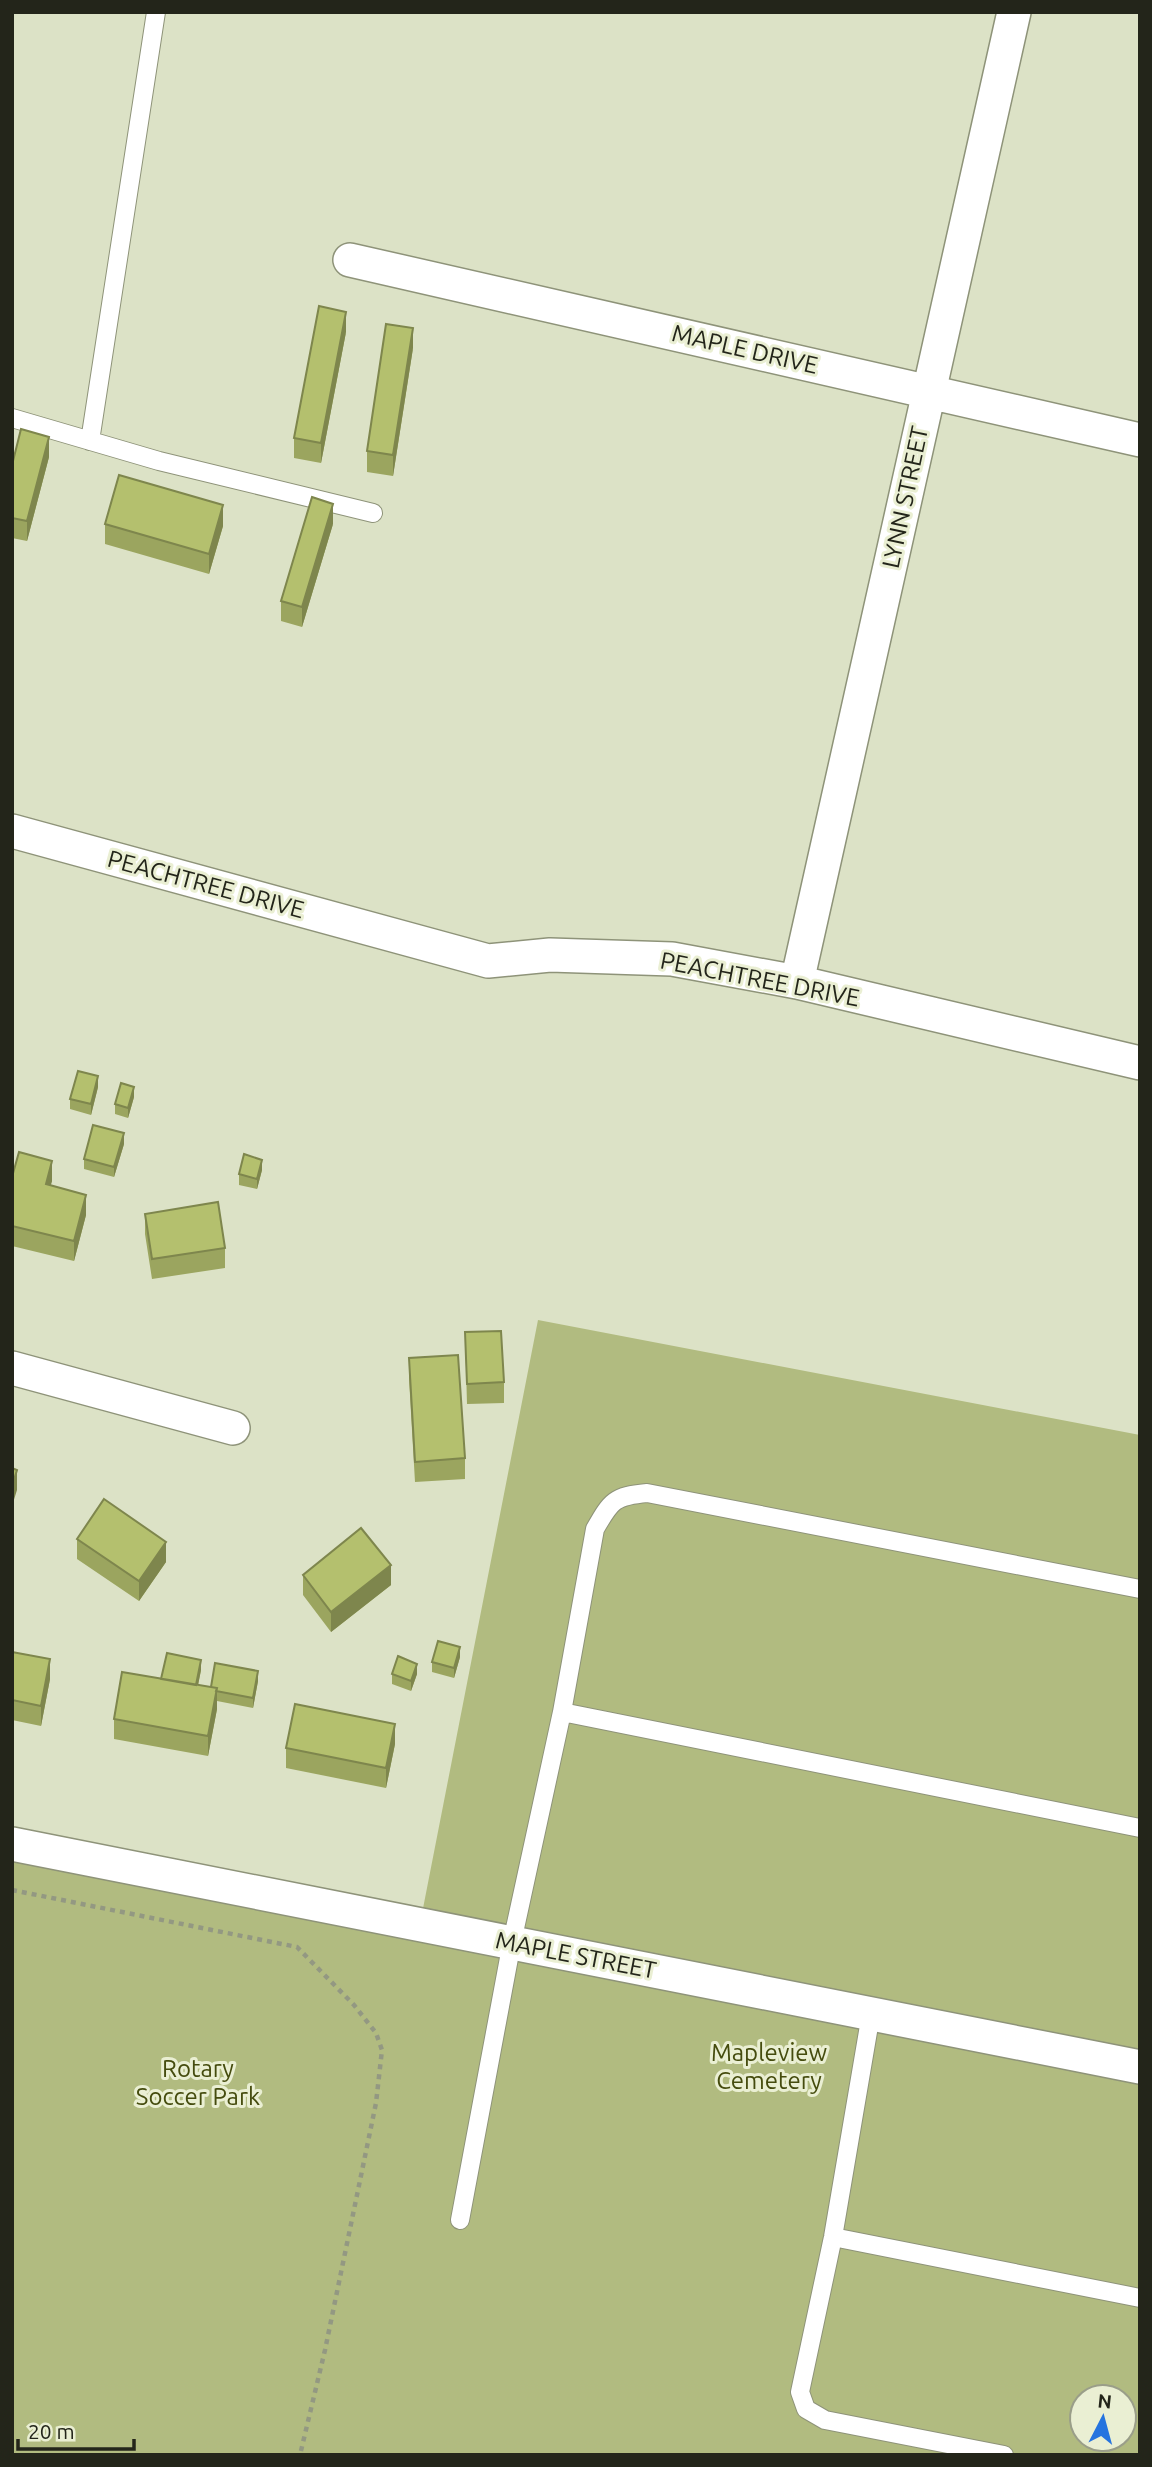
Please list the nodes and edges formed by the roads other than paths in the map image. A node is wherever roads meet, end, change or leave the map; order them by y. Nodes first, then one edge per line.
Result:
1 (156, 12) edge
2 (1014, 12) edge
3 (350, 260) dead end
4 (928, 391) junction
5 (12, 418) edge
6 (1140, 440) edge
7 (90, 441) junction
8 (373, 513) dead end
9 (12, 831) edge
10 (797, 982) junction
11 (1140, 1063) edge
12 (12, 1368) edge
13 (233, 1428) dead end
14 (1140, 1589) edge
15 (562, 1712) junction
16 (1140, 1828) edge
17 (12, 1844) edge
18 (512, 1942) junction
19 (871, 2014) junction
20 (1140, 2067) edge
21 (460, 2220) dead end
22 (833, 2237) junction
23 (1140, 2298) edge
24 (1004, 2455) edge

1 - 7 lane
2 - 4 street, LYNN STREET
3 - 4 street, MAPLE DRIVE
4 - 6 street, MAPLE DRIVE
4 - 10 street, LYNN STREET
5 - 7 lane
7 - 8 lane
9 - 10 street, PEACHTREE DRIVE
10 - 11 street, PEACHTREE DRIVE
12 - 13 street
14 - 15 lane
15 - 16 lane
15 - 18 lane
17 - 18 street, MAPLE STREET
18 - 19 street, MAPLE STREET
18 - 21 lane
19 - 20 street, MAPLE STREET
19 - 22 lane
22 - 23 lane
22 - 24 lane

